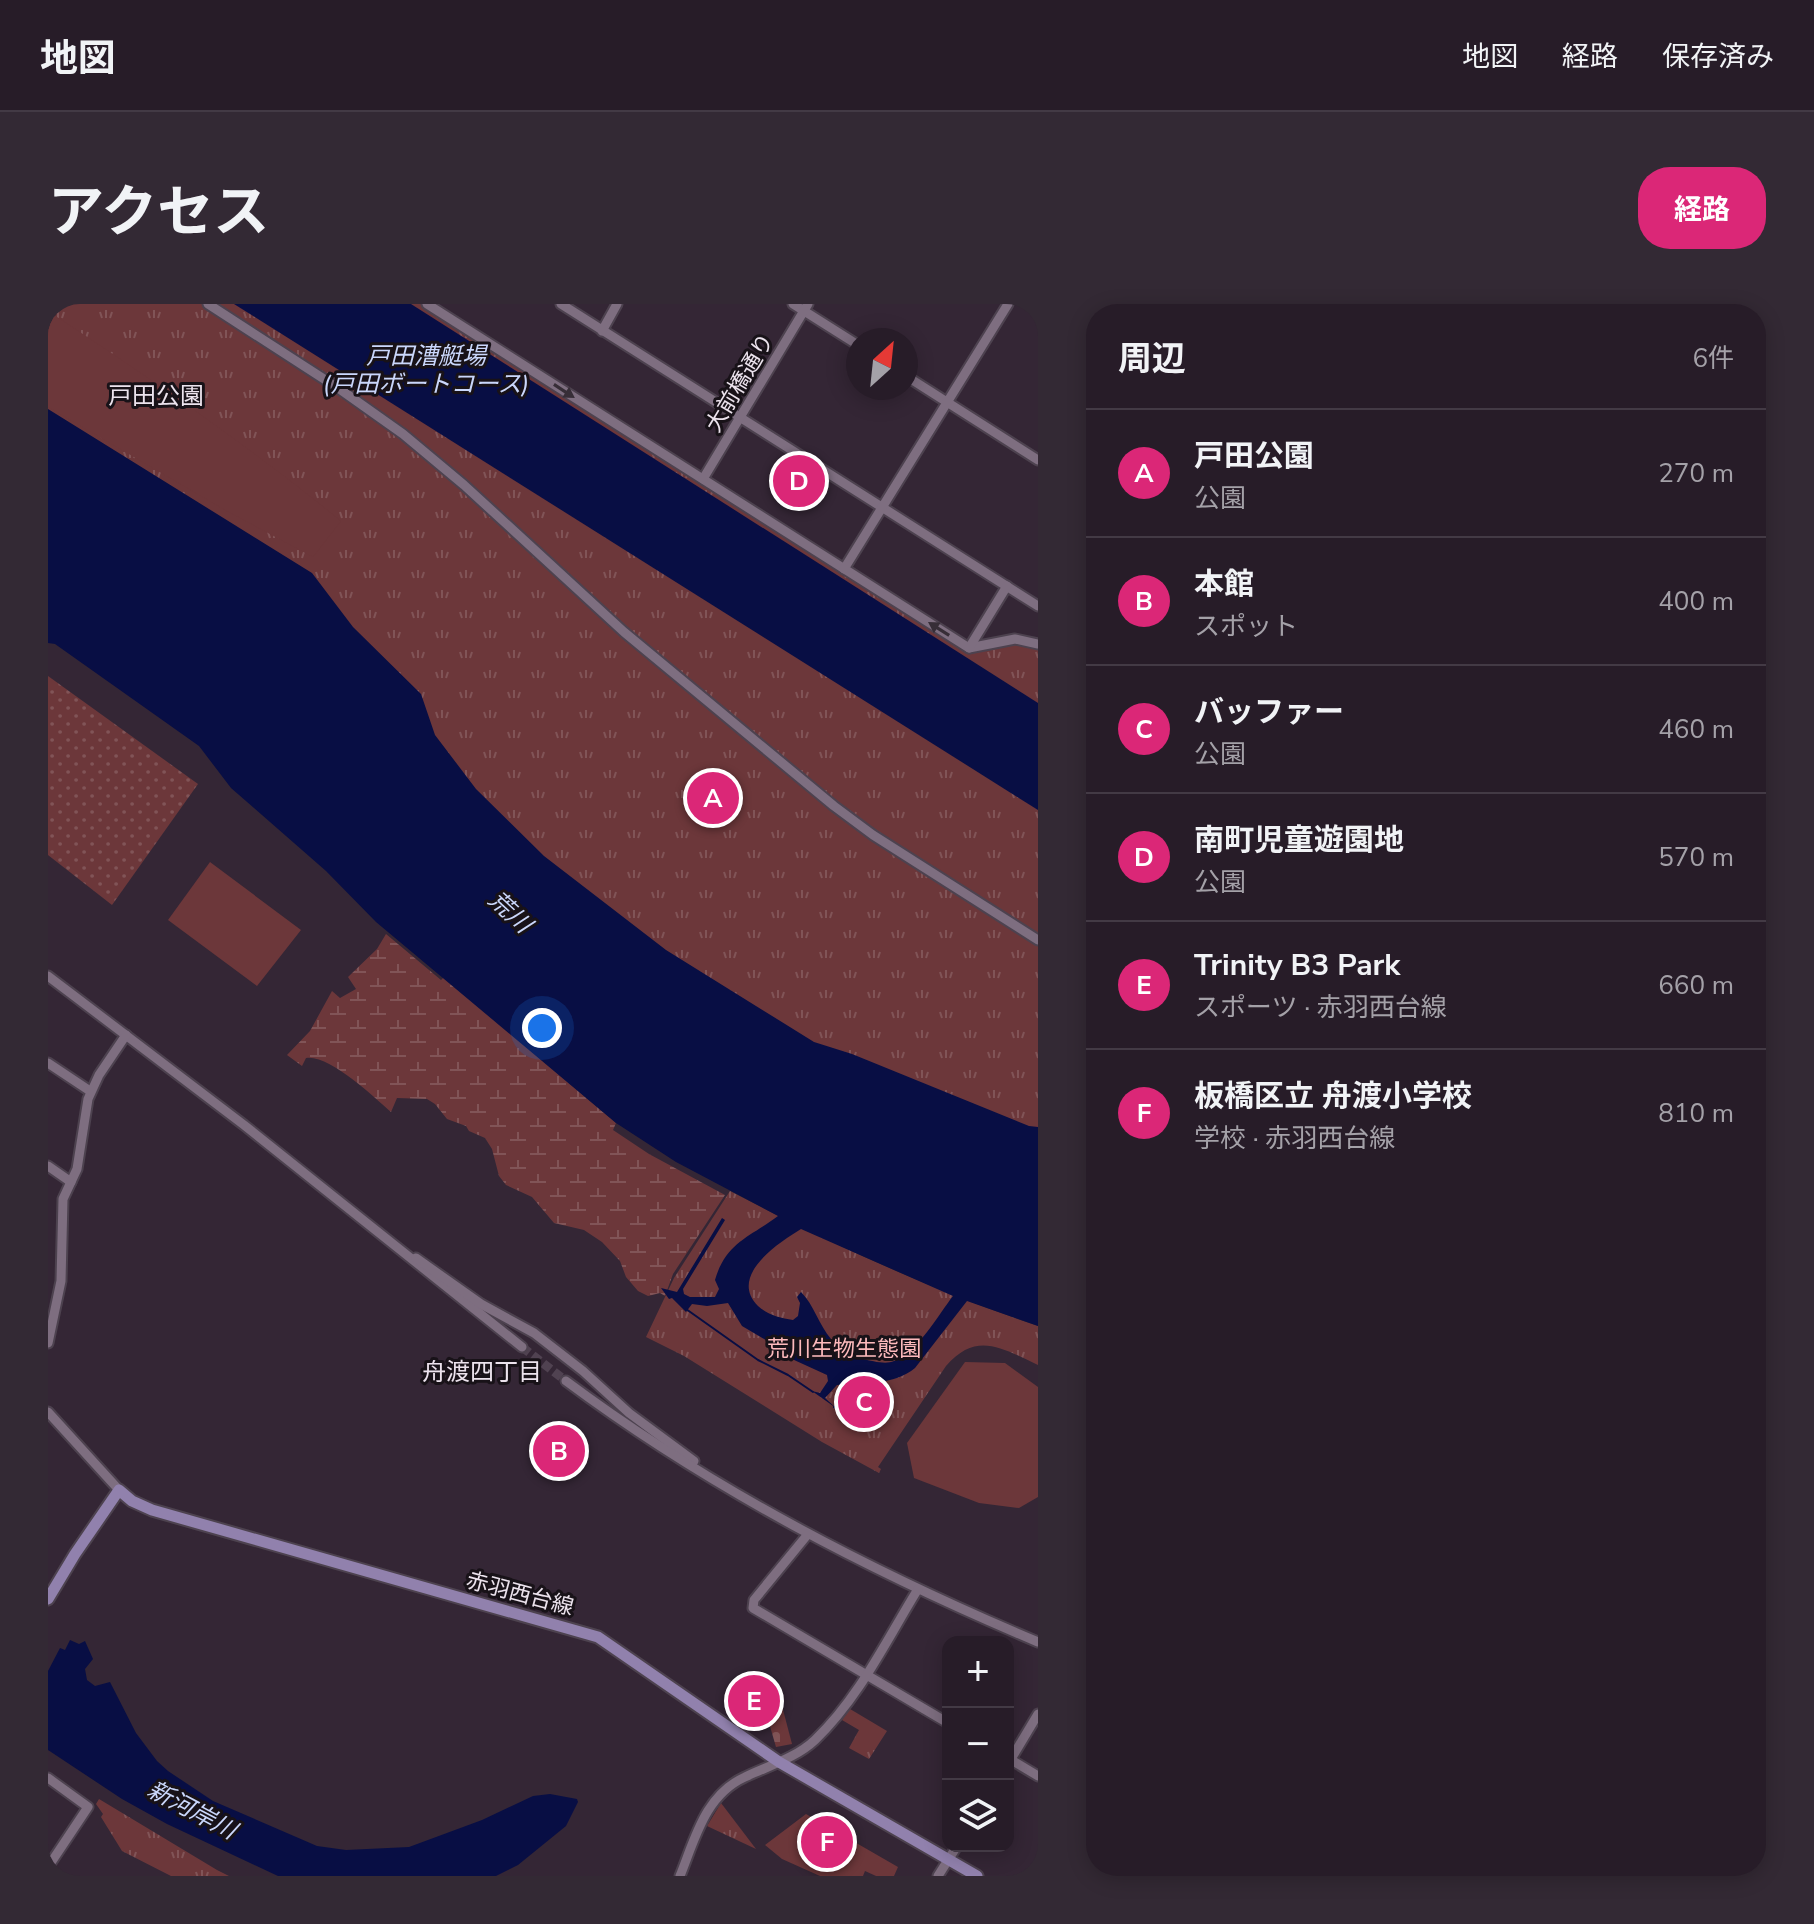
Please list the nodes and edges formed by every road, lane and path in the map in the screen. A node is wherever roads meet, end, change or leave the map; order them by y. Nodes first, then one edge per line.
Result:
1 (208, 304) edge
2 (427, 304) edge
3 (561, 304) edge
4 (617, 304) edge
5 (793, 304) edge
6 (1008, 304) edge
7 (1029, 304) edge
8 (806, 307) edge
9 (1038, 309) edge
10 (602, 331) junction
11 (846, 336) edge
12 (918, 384) edge
13 (947, 402) junction
14 (740, 418) junction
15 (1038, 460) edge
16 (703, 479) junction
17 (882, 507) junction
18 (844, 569) junction
19 (1007, 586) junction
20 (1038, 606) edge
21 (1038, 644) edge
22 (969, 648) junction
23 (1038, 940) edge
24 (48, 976) edge
25 (126, 1035) junction
26 (48, 1063) edge
27 (90, 1091) junction
28 (48, 1166) edge
29 (71, 1182) junction
30 (404, 1254) junction
31 (48, 1343) edge
32 (522, 1347) tunnel mouth
33 (566, 1381) tunnel mouth
34 (48, 1412) edge
35 (698, 1471) junction
36 (119, 1490) junction
37 (808, 1534) junction
38 (918, 1589) junction
39 (50, 1594) edge
40 (1038, 1642) edge
41 (866, 1674) junction
42 (1038, 1714) edge
43 (942, 1719) edge
44 (1014, 1753) edge
45 (779, 1762) junction
46 (1014, 1764) edge
47 (1038, 1776) edge
48 (48, 1778) edge
49 (953, 1852) edge
50 (948, 1859) junction
51 (48, 1867) edge
52 (680, 1876) edge
53 (938, 1876) edge
54 (977, 1876) edge

1 - 23 street
2 -> 16 street
3 - 10 street
4 - 10 street
5 - 8 street
6 - 13 street
7 - 9 street
8 - 11 street
8 - 14 street, 大前橋通り
10 - 14 street
12 - 13 street
13 - 15 street
13 - 17 street
14 - 16 street, 大前橋通り
14 - 17 street
16 - 18 street
17 - 18 street
17 - 19 street
22 -> 18 street
19 - 20 street
19 - 22 street
21 - 22 street
24 - 25 street
25 - 27 street
25 - 30 street
26 - 27 street
27 - 29 street
28 - 29 street
29 - 31 street
30 - 32 street
30 - 35 street
33 - 35 street
34 - 36 street
35 - 37 street
36 - 39 main road
36 - 45 main road, 赤羽西台線
37 - 38 street
37 - 41 street
38 - 40 street
38 - 41 street
41 - 43 street
41 - 45 street
42 - 44 street
45 - 50 main road, 赤羽西台線
45 - 52 street
46 - 47 street
48 - 51 street
49 - 50 street
50 - 53 street
50 - 54 main road, 赤羽西台線

